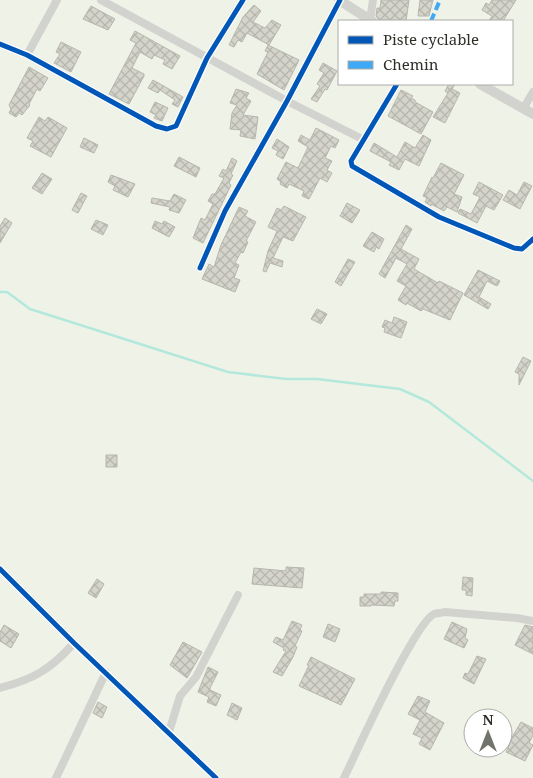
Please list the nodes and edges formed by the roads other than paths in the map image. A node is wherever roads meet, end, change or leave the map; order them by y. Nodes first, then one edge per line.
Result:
1 (57, 0) edge
2 (101, 0) edge
3 (243, 0) edge
4 (339, 0) edge
5 (373, 0) edge
6 (369, 20) edge
7 (371, 20) edge
8 (0, 44) edge
9 (27, 55) junction
10 (207, 58) junction
11 (396, 85) edge
12 (482, 85) edge
13 (533, 92) edge
14 (287, 101) junction
15 (523, 109) junction
16 (533, 114) edge
17 (364, 140) junction
18 (533, 239) edge
19 (200, 268) dead end
20 (0, 569) edge
21 (238, 595) dead end
22 (533, 621) edge
23 (74, 643) junction
24 (106, 672) junction
25 (0, 688) edge
26 (169, 732) junction
27 (56, 778) edge
28 (216, 778) edge
29 (344, 778) edge

1 - 9 street
2 - 10 street
3 - 10 street
4 - 6 street
4 - 14 street
5 - 7 street
8 - 9 street
9 - 10 street
10 - 14 street
11 - 17 street
12 - 15 street
13 - 15 street
14 - 17 street
14 - 19 street
15 - 16 street
17 - 18 street
20 - 23 street
21 - 26 street
22 - 29 street
23 - 24 street
23 - 25 street
24 - 26 street
24 - 27 street
26 - 28 street

